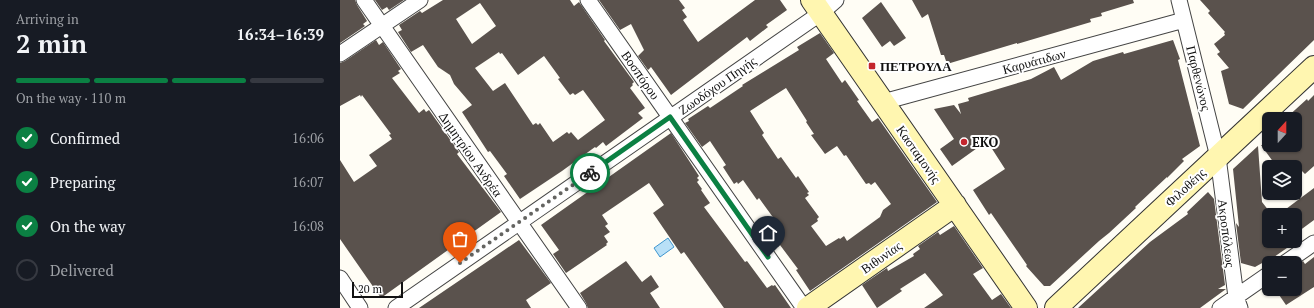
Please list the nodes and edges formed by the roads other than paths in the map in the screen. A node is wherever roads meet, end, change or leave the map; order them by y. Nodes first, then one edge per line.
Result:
1 (364, 0) edge
2 (420, 0) edge
3 (588, 0) edge
4 (1179, 0) edge
5 (823, 4) edge
6 (1184, 20) junction
7 (382, 26) junction
8 (340, 54) edge
9 (1314, 67) edge
10 (883, 102) junction
11 (670, 117) junction
12 (1218, 157) junction
13 (955, 205) junction
14 (519, 222) junction
15 (1314, 243) edge
16 (1295, 256) edge
17 (340, 278) edge
18 (1262, 280) edge
19 (1238, 302) edge
20 (414, 303) edge
21 (360, 308) edge
22 (396, 308) edge
23 (579, 308) edge
24 (804, 308) edge
25 (808, 308) edge
26 (1026, 308) edge
27 (1056, 308) edge
28 (1220, 308) edge

1 - 7 street, Δημητρίου Ανδρέα
2 - 7 street
3 - 11 street, Βοσπόρου
4 - 6 street, Παρθενώνος
5 - 10 street, Κασταμονής
5 - 11 street, Ζωοδόχου Πηγής
6 - 10 street, Καρυάτιδων
6 - 12 street, Παρθενώνος
7 - 8 street
7 - 14 street, Δημητρίου Ανδρέα
9 - 12 street, Φιλοθέης
10 - 13 street, Κασταμονής
11 - 14 street, Ζωοδόχου Πηγής
11 - 24 street, Βοσπόρου
12 - 19 street, Ακροπόλεως
12 - 27 street, Φιλοθέης
13 - 25 street, Βιθυνίας
13 - 26 street, Κασταμονής
14 - 20 street, Ζωοδόχου Πηγής
14 - 23 street, Δημητρίου Ανδρέα
15 - 16 street
17 - 21 street
18 - 19 street
19 - 28 street
20 - 22 street, Ζωοδόχου Πηγής

